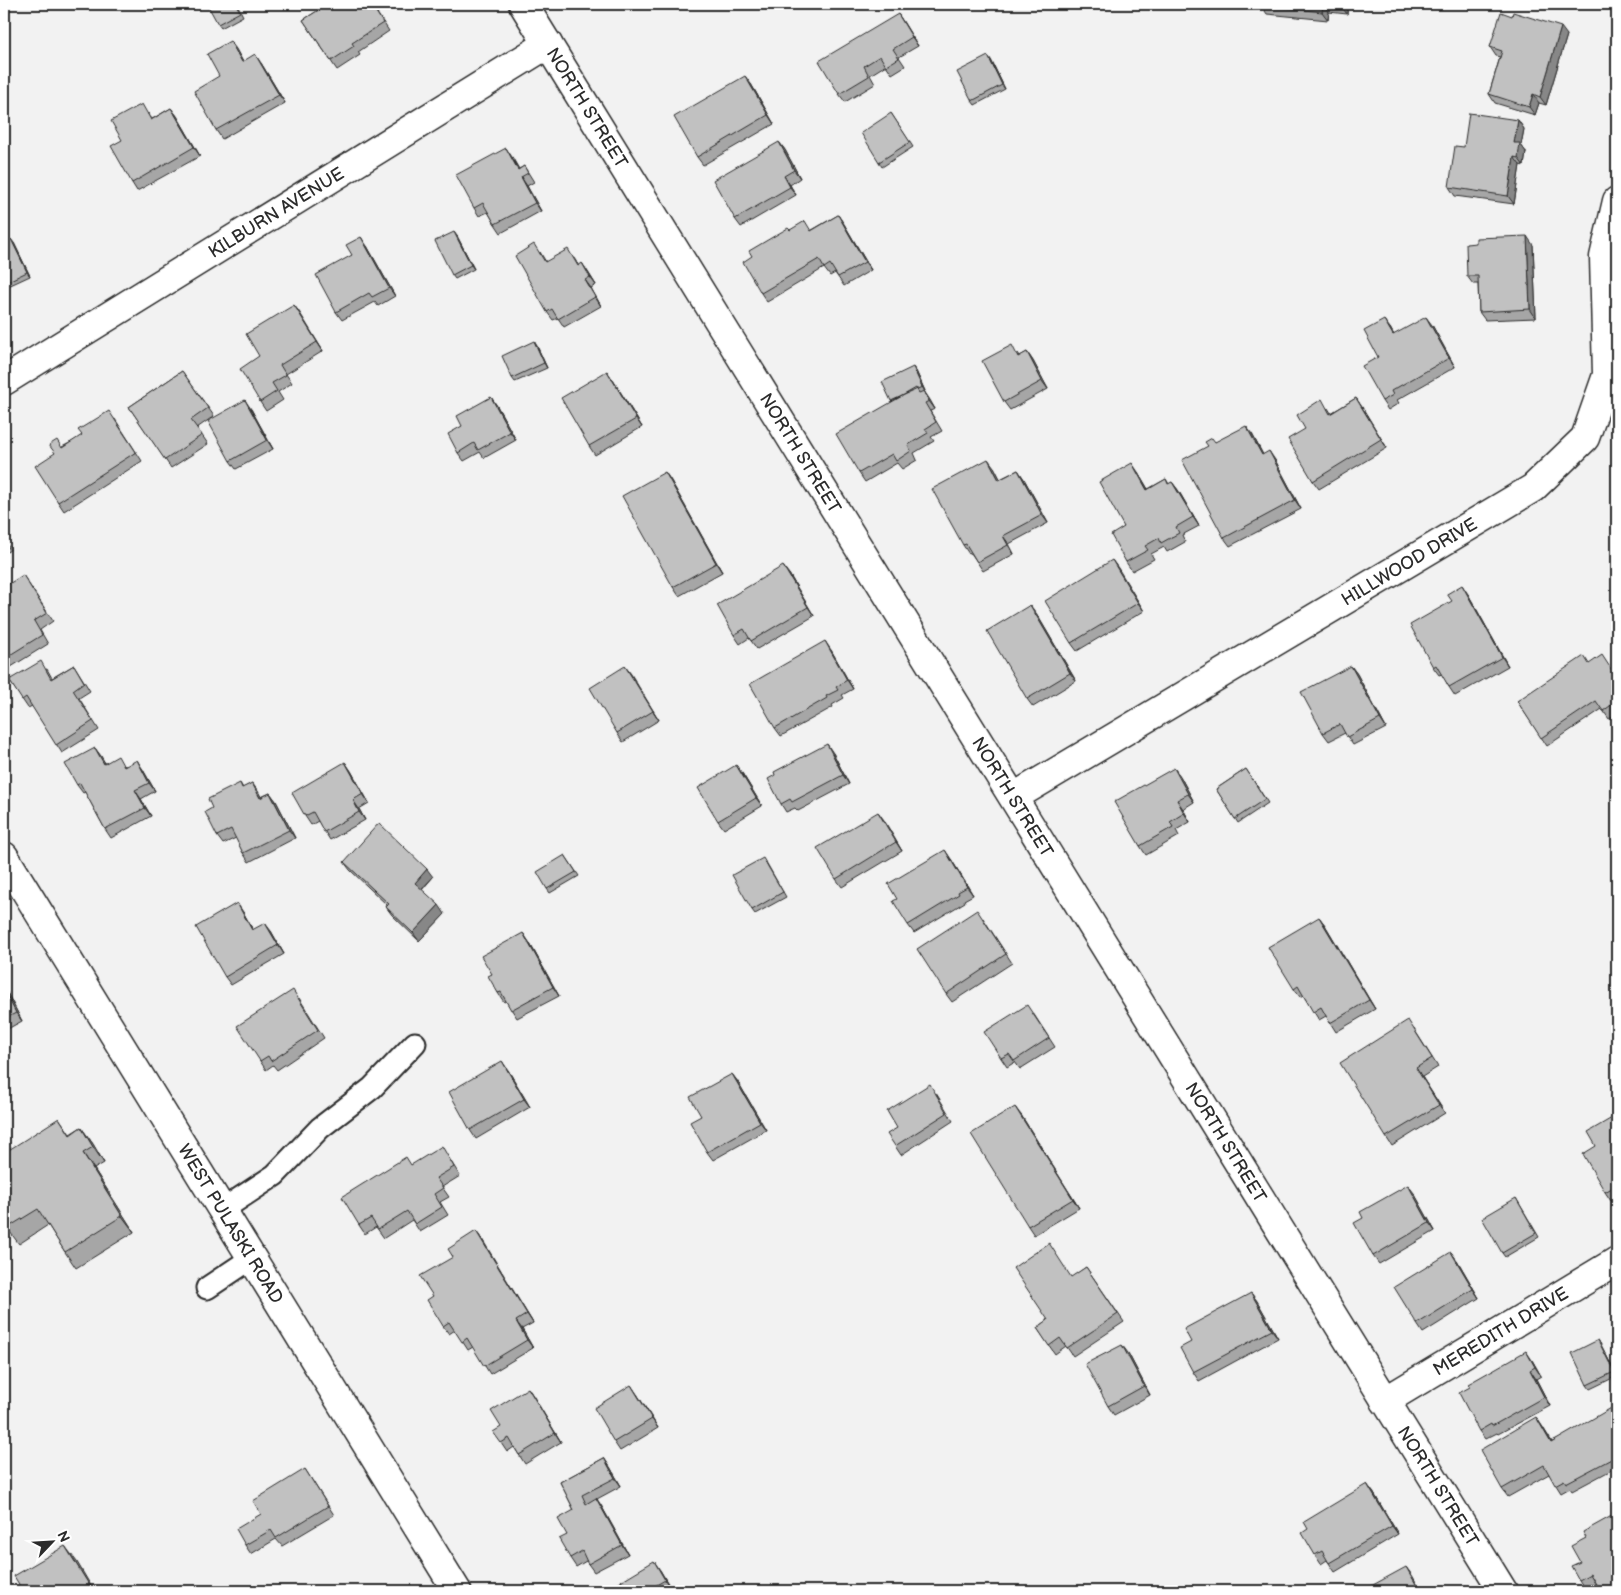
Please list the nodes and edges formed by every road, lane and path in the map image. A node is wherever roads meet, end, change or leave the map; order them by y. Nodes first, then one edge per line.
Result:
1 (522, 4) edge
2 (548, 44) junction
3 (1617, 201) edge
4 (4, 381) edge
5 (1014, 797) junction
6 (4, 856) edge
7 (415, 1044) dead end
8 (222, 1210) junction
9 (252, 1258) junction
10 (1617, 1261) edge
11 (207, 1288) dead end
12 (1385, 1401) junction
13 (457, 1591) edge
14 (1503, 1591) edge

1 - 2 street, NORTH STREET
2 - 4 street, KILBURN AVENUE
2 - 5 street, NORTH STREET
3 - 5 street, HILLWOOD DRIVE
5 - 12 street, NORTH STREET
6 - 8 street, WEST PULASKI ROAD
7 - 8 lane
8 - 9 street, WEST PULASKI ROAD
9 - 11 lane
9 - 13 street, WEST PULASKI ROAD
10 - 12 street, MEREDITH DRIVE
12 - 14 street, NORTH STREET

